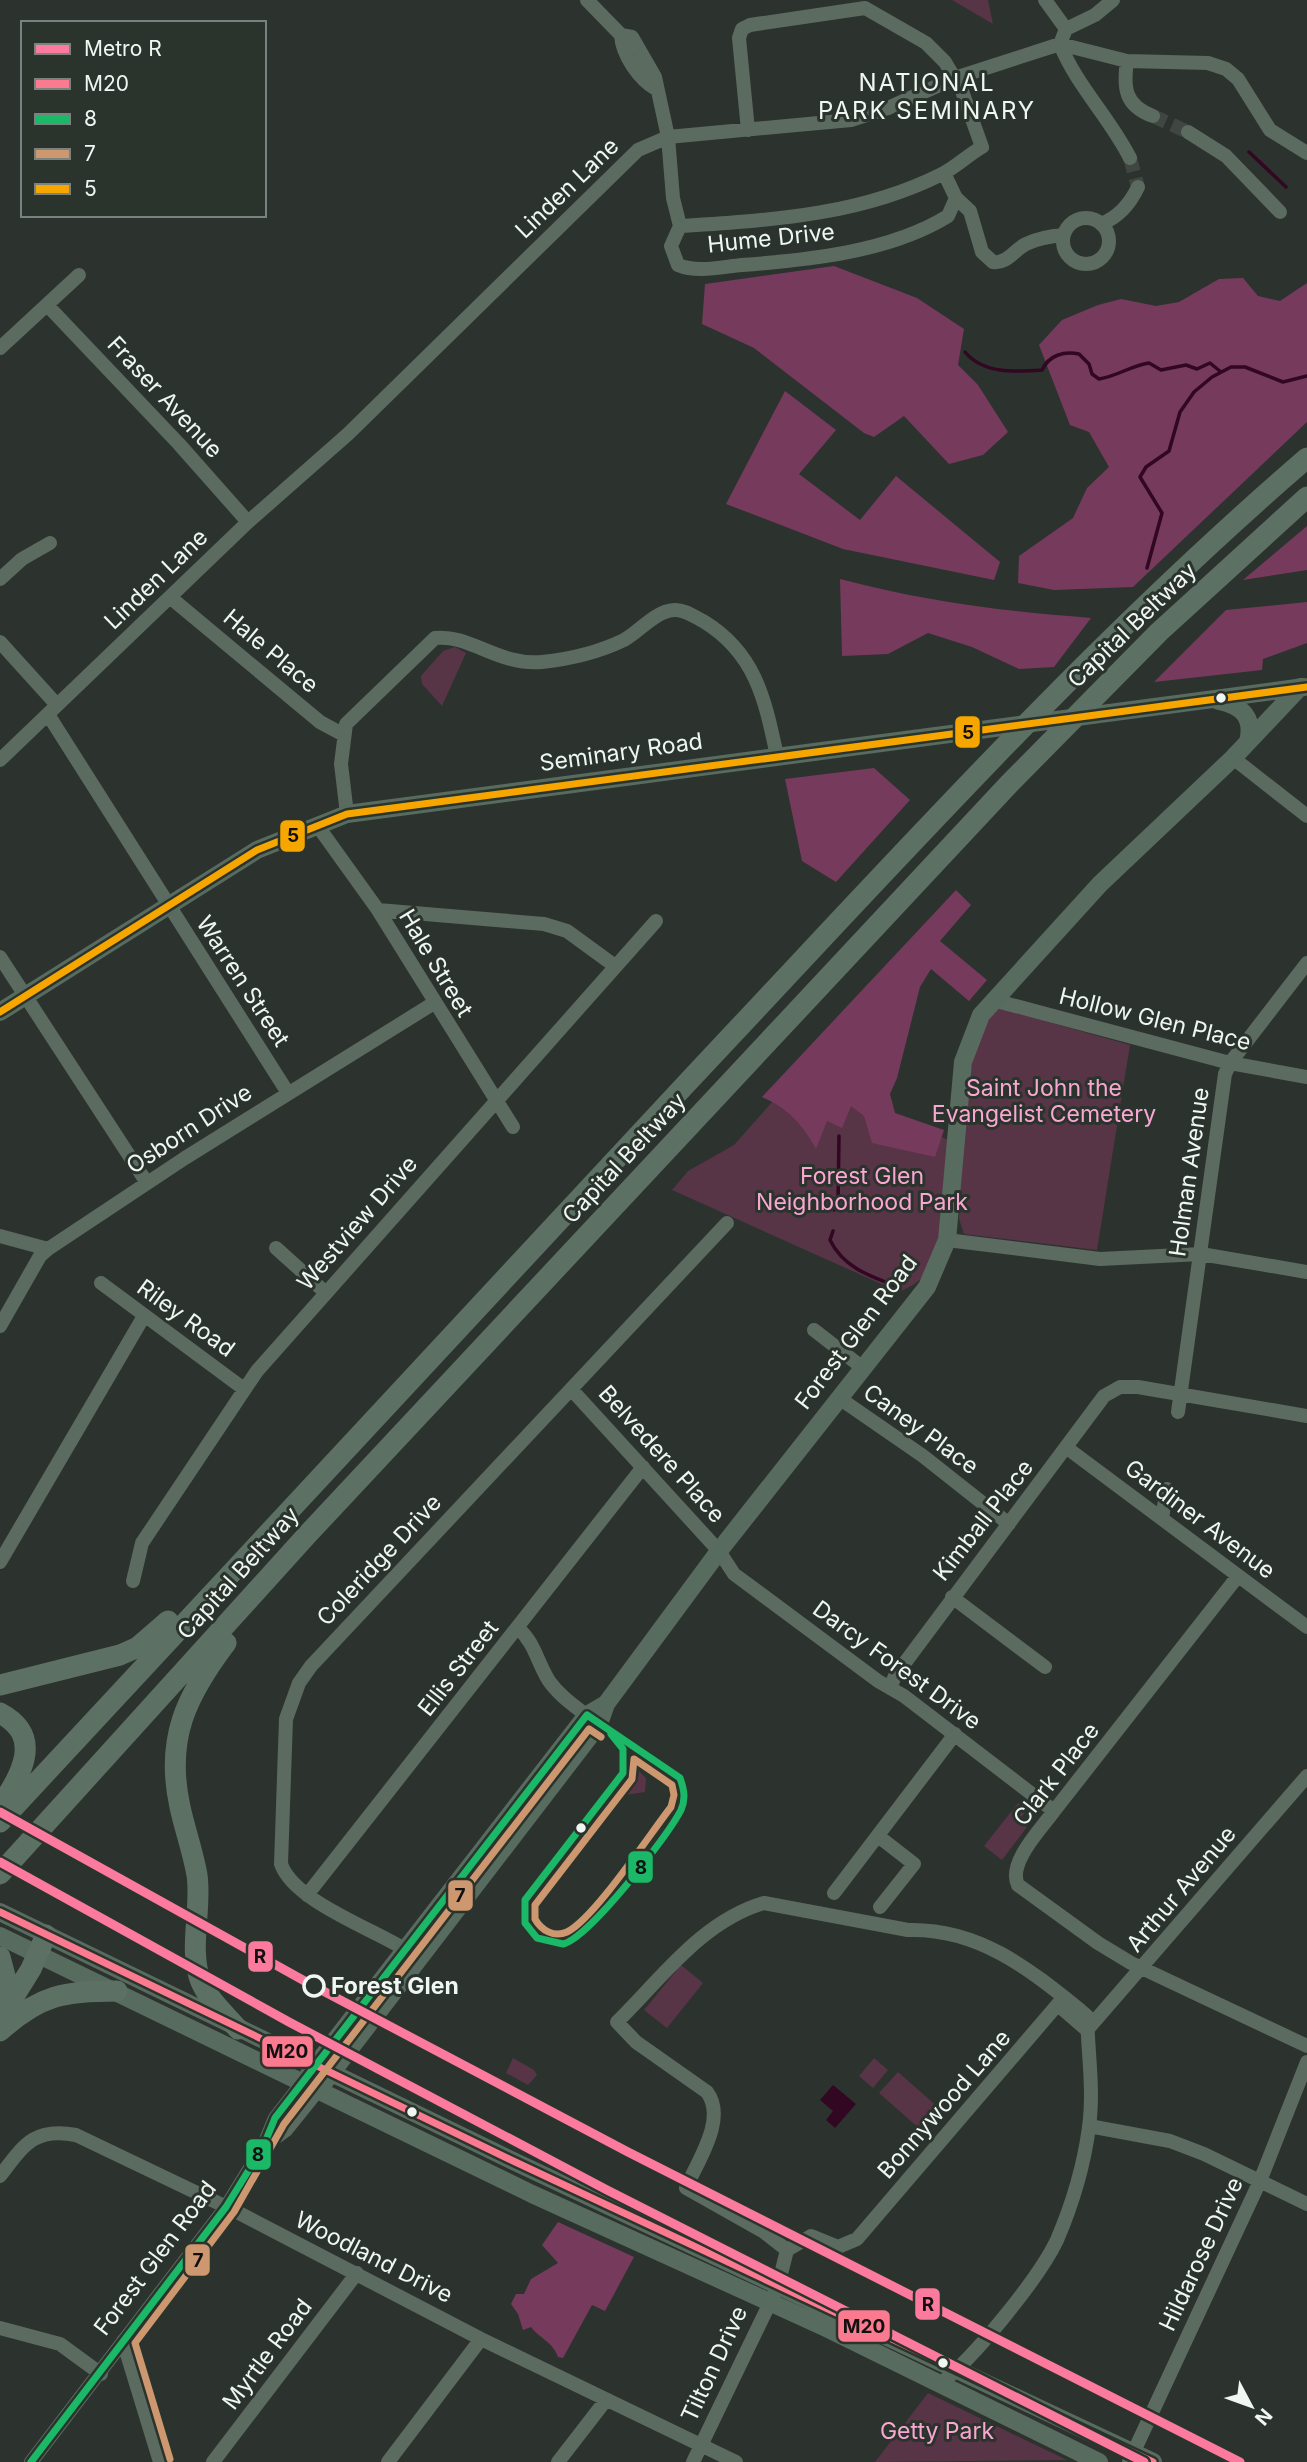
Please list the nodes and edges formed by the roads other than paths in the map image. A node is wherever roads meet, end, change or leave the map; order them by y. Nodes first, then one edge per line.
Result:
1 (587, 0) edge
2 (1045, 0) edge
3 (1113, 0) edge
4 (1066, 29) junction
5 (1060, 44) junction
6 (1127, 61) junction
7 (955, 78) junction
8 (1153, 116) tunnel mouth
9 (748, 130) junction
10 (1188, 132) tunnel mouth
11 (668, 137) junction
12 (1307, 153) edge
13 (1130, 158) tunnel mouth
14 (944, 173) junction
15 (1138, 187) dead end
16 (956, 198) junction
17 (1280, 212) dead end
18 (1101, 224) junction
19 (680, 226) junction
20 (1064, 235) junction
21 (79, 275) dead end
22 (47, 305) junction
23 (0, 348) edge
24 (1307, 458) edge
25 (1307, 497) edge
26 (248, 522) junction
27 (50, 543) dead end
28 (0, 579) edge
29 (171, 598) junction
30 (0, 642) edge
31 (1305, 685) edge
32 (1212, 699) junction
33 (53, 710) junction
34 (344, 735) junction
35 (1248, 742) junction
36 (777, 756) junction
37 (1233, 758) junction
38 (0, 760) edge
39 (347, 814) junction
40 (1307, 816) edge
41 (317, 825) junction
42 (168, 906) junction
43 (378, 910) junction
44 (656, 921) dead end
45 (0, 957) edge
46 (1307, 963) edge
47 (615, 966) junction
48 (25, 996) junction
49 (993, 1000) junction
50 (434, 1003) junction
51 (0, 1013) edge
52 (1230, 1063) junction
53 (1307, 1077) edge
54 (288, 1093) junction
55 (495, 1100) junction
56 (513, 1127) dead end
57 (147, 1183) junction
58 (727, 1223) dead end
59 (0, 1236) edge
60 (947, 1240) junction
61 (276, 1248) dead end
62 (48, 1249) junction
63 (1201, 1254) junction
64 (1307, 1272) edge
65 (101, 1283) dead end
66 (326, 1293) junction
67 (144, 1316) junction
68 (0, 1326) edge
69 (814, 1330) dead end
70 (863, 1368) junction
71 (244, 1389) junction
72 (571, 1389) junction
73 (1181, 1394) junction
74 (839, 1398) junction
75 (1178, 1412) dead end
76 (1307, 1416) edge
77 (1067, 1448) junction
78 (331, 1462) junction
79 (643, 1467) junction
80 (1167, 1489) dead end
81 (1163, 1518) junction
82 (1009, 1524) junction
83 (307, 1535) junction
84 (719, 1551) junction
85 (0, 1562) edge
86 (1238, 1576) junction
87 (133, 1581) dead end
88 (952, 1597) junction
89 (1307, 1626) edge
90 (518, 1628) junction
91 (1045, 1667) dead end
92 (0, 1685) edge
93 (890, 1688) junction
94 (0, 1713) edge
95 (593, 1720) junction
96 (955, 1734) junction
97 (1307, 1776) edge
98 (0, 1807) edge
99 (1054, 1811) junction
100 (0, 1822) edge
101 (878, 1836) junction
102 (3, 1871) edge
103 (834, 1893) dead end
104 (307, 1895) junction
105 (880, 1907) dead end
106 (0, 1912) edge
107 (0, 1936) edge
108 (42, 1944) junction
109 (406, 1950) junction
110 (0, 1957) edge
111 (1143, 1969) junction
112 (117, 1991) junction
113 (0, 1997) edge
114 (1061, 2001) junction
115 (0, 2019) edge
116 (238, 2029) junction
117 (1087, 2030) junction
118 (0, 2031) edge
119 (1307, 2046) edge
120 (1307, 2062) edge
121 (323, 2070) junction
122 (311, 2086) junction
123 (1089, 2126) junction
124 (0, 2176) edge
125 (1260, 2181) junction
126 (1307, 2204) edge
127 (226, 2207) junction
128 (787, 2250) junction
129 (357, 2273) junction
130 (778, 2286) junction
131 (768, 2303) junction
132 (0, 2328) edge
133 (481, 2339) junction
134 (122, 2341) junction
135 (960, 2369) junction
136 (101, 2374) junction
137 (940, 2384) junction
138 (606, 2400) junction
139 (701, 2445) junction
140 (1131, 2458) edge
141 (32, 2462) edge
142 (160, 2462) edge
143 (213, 2462) edge
144 (388, 2462) edge
145 (558, 2462) edge
146 (693, 2462) edge
147 (736, 2462) edge
148 (1099, 2462) edge
149 (1153, 2462) edge

1 - 11 street, Hume Drive
2 - 4 street
3 - 4 street
4 - 5 street
5 - 6 street
5 - 7 street, Linden Lane
5 - 13 street
6 - 8 street
6 - 12 street
7 - 9 street, Linden Lane
7 - 9 street
7 - 14 street
9 - 11 street, Linden Lane
10 - 17 street
11 - 19 street, Hume Drive
11 - 26 street, Linden Lane
14 - 16 street
14 - 19 street
15 - 18 street
16 - 19 street, Hume Drive
16 - 20 street
18 - 20 street
18 - 20 street
21 - 22 street
22 - 23 street
22 - 26 street, Fraser Avenue
24 - 78 highway, Capital Beltway
25 - 83 highway, Capital Beltway
26 - 29 street, Linden Lane
27 - 28 street
29 - 33 street, Linden Lane
29 - 34 street, Hale Place
30 - 33 street, Warren Street
31 - 32 main road, Seminary Road
31 - 35 main road, Forest Glen Road
32 - 35 main road
32 - 36 main road, Seminary Road
33 - 38 street, Linden Lane
33 - 42 street, Warren Street
34 - 36 street
34 - 39 street
35 - 37 main road, Forest Glen Road
36 - 39 main road, Seminary Road
37 - 40 street
37 - 49 main road, Forest Glen Road
39 - 41 main road, Seminary Road
41 - 42 main road, Seminary Road
41 - 43 street, Hale Street
42 - 48 main road, Seminary Road
42 - 54 street, Warren Street
43 - 47 street
43 - 50 street, Hale Street
44 - 47 street, Westview Drive
45 - 48 street
46 - 52 street, Holman Avenue
47 - 55 street, Westview Drive
48 - 51 main road, Seminary Road
48 - 57 street
49 - 52 street, Hollow Glen Place
49 - 60 main road, Forest Glen Road
50 - 54 street, Osborn Drive
50 - 55 street, Hale Street
52 - 53 street, Hollow Glen Place
52 - 63 street, Holman Avenue
54 - 57 street, Osborn Drive
55 - 56 street, Hale Street
55 - 66 street, Westview Drive
57 - 62 street, Osborn Drive
58 - 72 street, Coleridge Drive
59 - 62 street
60 - 63 street
60 - 70 main road, Forest Glen Road
61 - 66 street
62 - 68 street, Osborn Drive
63 - 64 street
63 - 73 street, Holman Avenue
65 - 67 street, Riley Road
66 - 71 street, Westview Drive
67 - 71 street, Riley Road
67 - 85 street
69 - 70 street
70 - 74 main road, Forest Glen Road
71 - 87 street, Westview Drive
72 - 79 street, Belvedere Place
72 - 104 street, Coleridge Drive
73 - 75 street, Holman Avenue
73 - 76 street
73 - 77 street, Kimball Place
74 - 82 street, Caney Place
74 - 84 main road, Forest Glen Road
77 - 81 street, Gardiner Avenue
77 - 82 street, Kimball Place
78 - 92 highway
78 - 100 highway, Capital Beltway
79 - 84 street, Belvedere Place
79 - 90 street, Ellis Street
80 - 81 street
81 - 86 street, Gardiner Avenue
82 - 88 street, Kimball Place
83 - 102 highway, Capital Beltway
83 - 116 highway
84 - 93 street, Darcy Forest Drive
84 - 95 main road, Forest Glen Road
86 - 89 street, Gardiner Avenue
86 - 99 street, Clark Place
88 - 91 street
88 - 93 street, Kimball Place
90 - 95 street
90 - 104 street, Ellis Street
93 - 96 street, Darcy Forest Drive
94 - 98 highway
95 - 109 main road, Forest Glen Road
95 - 121 main road, Forest Glen Road
96 - 99 street, Darcy Forest Drive
96 - 101 street
97 - 111 street, Arthur Avenue
99 - 111 street, Clark Place
101 - 103 street
101 - 105 street
104 - 109 street, Coleridge Drive
106 - 108 main road
107 - 108 main road
108 - 112 main road
108 - 115 highway
108 - 116 main road
109 - 121 main road, Forest Glen Road
110 - 113 highway
111 - 117 street, Arthur Avenue
111 - 119 street, Clark Place
112 - 118 highway
112 - 122 main road
114 - 117 street
114 - 128 street, Bonnywood Lane
114 - 128 street
116 - 121 main road
117 - 123 street
120 - 125 street, Hildarose Drive
121 - 122 main road, Forest Glen Road
121 - 130 main road
122 - 127 street, Forest Glen Road
122 - 131 main road
123 - 125 street
123 - 135 street
124 - 127 street, Woodland Drive
125 - 126 street
125 - 140 street, Hildarose Drive
127 - 129 street, Woodland Drive
127 - 134 street, Forest Glen Road
128 - 130 street, Tilton Drive
129 - 133 street, Woodland Drive
129 - 143 street, Myrtle Road
130 - 131 street, Tilton Drive
130 - 135 main road
131 - 137 main road
131 - 139 street, Tilton Drive
132 - 136 street
133 - 138 street, Woodland Drive
133 - 144 street
134 - 136 street, Forest Glen Road
134 - 142 street
135 - 137 street
135 - 140 main road
136 - 141 street, Forest Glen Road
137 - 148 main road
138 - 139 street, Woodland Drive
138 - 145 street
139 - 146 street, Tilton Drive
139 - 147 street, Woodland Drive
140 - 149 main road

